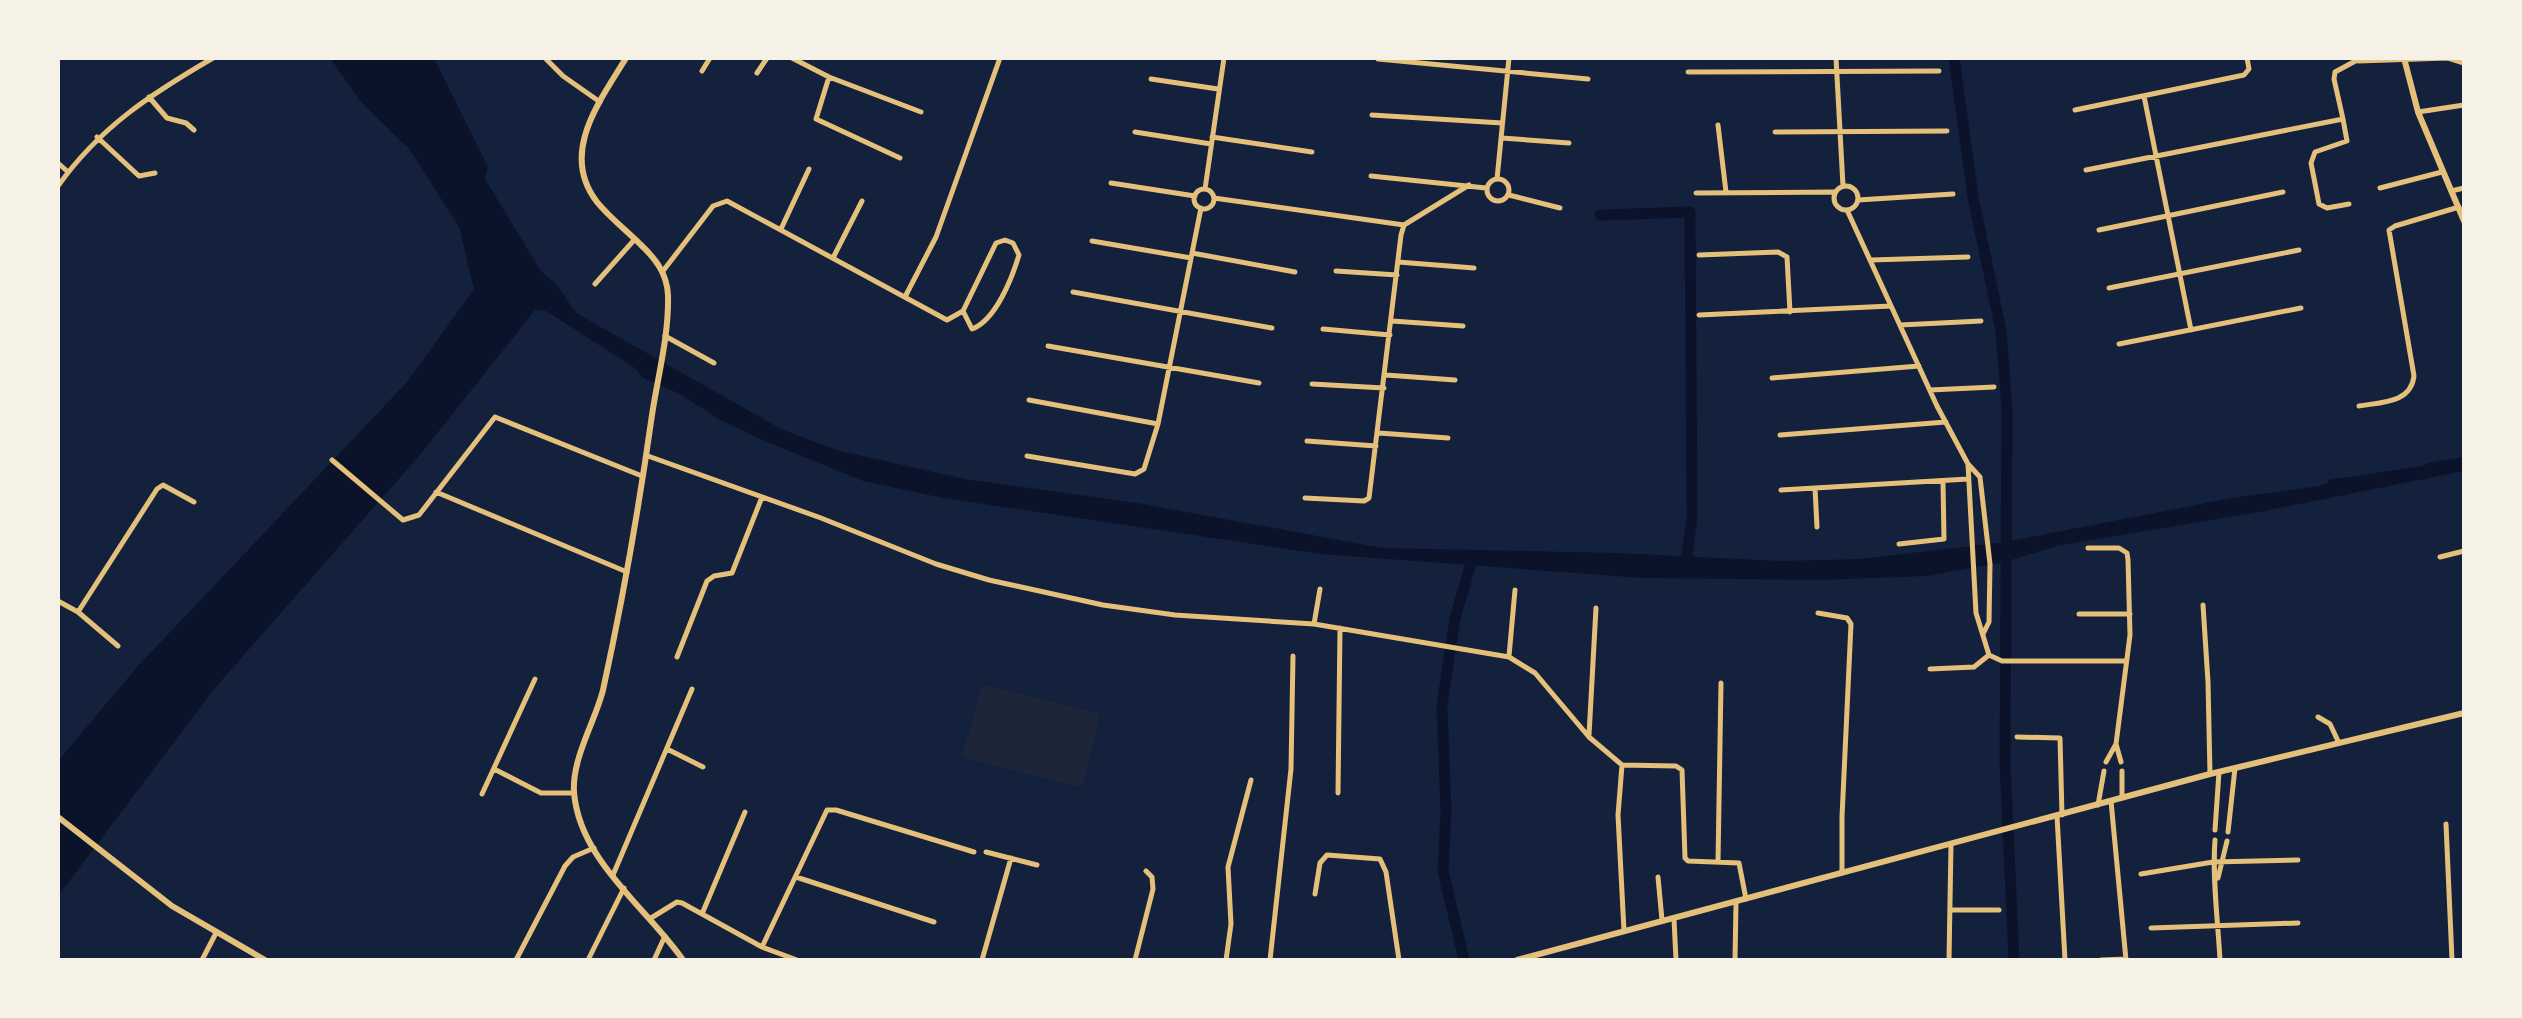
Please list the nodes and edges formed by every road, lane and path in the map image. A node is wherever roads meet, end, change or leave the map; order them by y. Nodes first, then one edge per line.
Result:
1 (213, 58) edge
2 (545, 58) edge
3 (626, 58) edge
4 (710, 58) edge
5 (768, 58) edge
6 (792, 58) edge
7 (1000, 58) edge
8 (1224, 58) edge
9 (1378, 58) edge
10 (1509, 58) edge
11 (1836, 58) edge
12 (2248, 58) edge
13 (2404, 58) edge
14 (2358, 59) edge
15 (2464, 63) edge
16 (1508, 70) junction
17 (702, 71) dead end
18 (1838, 71) junction
19 (1939, 71) dead end
20 (1688, 72) dead end
21 (757, 73) dead end
22 (829, 77) junction
23 (1588, 78) dead end
24 (1151, 79) dead end
25 (1219, 89) junction
26 (2144, 96) junction
27 (149, 97) junction
28 (600, 102) junction
29 (2464, 105) edge
30 (2075, 110) dead end
31 (922, 112) dead end
32 (2418, 112) junction
33 (1372, 115) dead end
34 (2344, 119) junction
35 (1502, 123) junction
36 (1718, 125) dead end
37 (194, 130) dead end
38 (1841, 131) junction
39 (1947, 131) dead end
40 (1135, 132) dead end
41 (1775, 132) dead end
42 (98, 138) junction
43 (1501, 138) junction
44 (1211, 140) junction
45 (1568, 143) dead end
46 (1312, 152) dead end
47 (2156, 156) junction
48 (900, 158) dead end
49 (58, 163) edge
50 (809, 168) dead end
51 (2086, 170) dead end
52 (68, 172) junction
53 (155, 172) dead end
54 (2442, 172) junction
55 (1371, 176) dead end
56 (1497, 178) junction
57 (1112, 183) dead end
58 (1469, 185) junction
59 (58, 186) edge
60 (1843, 186) junction
61 (1486, 188) junction
62 (2380, 188) dead end
63 (2464, 188) edge
64 (1206, 190) junction
65 (2451, 190) junction
66 (1834, 192) junction
67 (2284, 192) dead end
68 (1696, 193) dead end
69 (1726, 193) junction
70 (1954, 194) dead end
71 (1508, 195) junction
72 (1195, 196) junction
73 (1214, 198) junction
74 (1858, 200) junction
75 (862, 201) dead end
76 (2349, 204) dead end
77 (2459, 207) junction
78 (1201, 208) junction
79 (1560, 208) dead end
80 (1847, 210) junction
81 (2168, 216) junction
82 (2464, 220) edge
83 (1404, 225) junction
84 (781, 230) junction
85 (2099, 230) dead end
86 (634, 238) junction
87 (1092, 241) dead end
88 (2299, 250) dead end
89 (1192, 255) junction
90 (1699, 255) dead end
91 (1968, 256) dead end
92 (834, 257) junction
93 (1870, 260) junction
94 (1398, 262) junction
95 (1474, 268) dead end
96 (1336, 271) dead end
97 (663, 272) junction
98 (1295, 272) dead end
99 (2180, 273) junction
100 (1397, 276) junction
101 (595, 284) dead end
102 (2110, 288) dead end
103 (1072, 292) dead end
104 (906, 295) junction
105 (1891, 306) junction
106 (2301, 308) dead end
107 (1180, 310) junction
108 (963, 311) junction
109 (1790, 312) junction
110 (1700, 316) dead end
111 (1392, 320) junction
112 (1981, 322) dead end
113 (1900, 325) junction
114 (1463, 326) dead end
115 (1272, 328) dead end
116 (1323, 329) dead end
117 (2191, 330) junction
118 (1391, 336) junction
119 (665, 340) junction
120 (2119, 344) dead end
121 (1048, 346) dead end
122 (714, 363) dead end
123 (1919, 366) junction
124 (1169, 367) junction
125 (1386, 375) junction
126 (1772, 378) dead end
127 (1455, 380) dead end
128 (1259, 383) dead end
129 (1312, 384) dead end
130 (1994, 387) dead end
131 (1384, 388) junction
132 (1930, 390) junction
133 (1029, 400) dead end
134 (2359, 406) dead end
135 (1946, 422) junction
136 (1158, 424) junction
137 (1379, 433) junction
138 (1780, 434) dead end
139 (1448, 438) dead end
140 (1307, 441) dead end
141 (1376, 446) junction
142 (648, 456) junction
143 (1028, 456) dead end
144 (332, 460) dead end
145 (1968, 464) junction
146 (645, 478) junction
147 (1980, 478) junction
148 (1968, 479) junction
149 (1943, 482) junction
150 (1815, 488) junction
151 (1782, 490) dead end
152 (436, 492) junction
153 (762, 497) junction
154 (1305, 498) dead end
155 (194, 502) dead end
156 (1817, 527) dead end
157 (1899, 544) dead end
158 (2088, 548) dead end
159 (2464, 551) edge
160 (2440, 557) dead end
161 (627, 572) junction
162 (1320, 589) dead end
163 (1515, 590) dead end
164 (58, 600) edge
165 (2203, 605) dead end
166 (1596, 608) dead end
167 (78, 612) junction
168 (1818, 612) dead end
169 (2078, 614) dead end
170 (2130, 614) junction
171 (1314, 624) junction
172 (1340, 628) junction
173 (1984, 634) junction
174 (118, 646) dead end
175 (1989, 654) junction
176 (1293, 656) dead end
177 (678, 657) dead end
178 (1508, 657) junction
179 (2124, 661) junction
180 (1930, 669) dead end
181 (535, 679) dead end
182 (1721, 682) dead end
183 (692, 690) dead end
184 (2464, 713) edge
185 (2318, 716) dead end
186 (2017, 737) dead end
187 (1589, 738) junction
188 (2338, 741) junction
189 (2116, 744) junction
190 (667, 749) junction
191 (2106, 762) dead end
192 (2121, 762) dead end
193 (1622, 765) junction
194 (703, 767) dead end
195 (2235, 768) junction
196 (494, 769) junction
197 (2104, 771) dead end
198 (2122, 771) dead end
199 (2214, 773) junction
200 (1251, 780) dead end
201 (1338, 793) dead end
202 (482, 794) dead end
203 (574, 794) junction
204 (2122, 798) junction
205 (2112, 801) junction
206 (2098, 805) junction
207 (745, 812) dead end
208 (2060, 816) junction
209 (58, 817) edge
210 (2446, 824) dead end
211 (2215, 830) dead end
212 (2228, 832) dead end
213 (2214, 840) dead end
214 (2227, 840) dead end
215 (1951, 844) junction
216 (594, 848) junction
217 (974, 852) dead end
218 (986, 852) dead end
219 (1011, 858) junction
220 (2298, 860) dead end
221 (1718, 862) junction
222 (2213, 862) junction
223 (2224, 862) junction
224 (1037, 865) dead end
225 (1146, 871) dead end
226 (1842, 873) junction
227 (2141, 874) dead end
228 (613, 876) junction
229 (796, 877) junction
230 (1658, 877) dead end
231 (2217, 880) junction
232 (624, 888) junction
233 (1316, 894) dead end
234 (1746, 899) junction
235 (1736, 902) junction
236 (1950, 910) junction
237 (1999, 910) dead end
238 (702, 914) junction
239 (1674, 917) junction
240 (651, 918) junction
241 (1662, 920) junction
242 (934, 922) dead end
243 (2298, 923) dead end
244 (2218, 925) junction
245 (2151, 928) dead end
246 (1624, 931) junction
247 (216, 933) junction
248 (665, 934) junction
249 (762, 946) junction
250 (202, 960) edge
251 (265, 960) edge
252 (516, 960) edge
253 (588, 960) edge
254 (654, 960) edge
255 (683, 960) edge
256 (797, 960) edge
257 (982, 960) edge
258 (1135, 960) edge
259 (1226, 960) edge
260 (1270, 960) edge
261 (1399, 960) edge
262 (1517, 960) edge
263 (1676, 960) edge
264 (1735, 960) edge
265 (1949, 960) edge
266 (2065, 960) edge
267 (2101, 960) edge
268 (2126, 960) edge
269 (2220, 960) edge
270 (2452, 960) edge

1 - 27 street
2 - 28 street
3 - 28 main road
4 - 17 street
5 - 21 street
6 - 22 street
7 - 104 street
8 - 25 street
9 - 16 street
10 - 16 street
11 - 18 street
12 - 26 street
13 - 14 street
13 - 15 street
13 - 32 main road
14 - 34 street
16 - 23 street
16 - 35 street
18 - 19 street
18 - 20 street
18 - 38 street
22 - 31 street
22 - 48 street
24 - 25 street
25 - 44 street
26 - 30 street
26 - 47 street
27 - 37 street
27 - 42 street
28 - 86 main road
29 - 32 street
32 - 54 main road
33 - 35 street
34 - 47 street
34 - 76 street
35 - 43 street
36 - 69 street
38 - 39 street
38 - 41 street
38 - 60 street
40 - 44 street
42 - 52 street
42 - 53 street
43 - 45 street
43 - 56 street
44 - 46 street
44 - 64 street
47 - 51 street
47 - 81 street
49 - 52 street
50 - 84 street
52 - 59 street
54 - 62 street
54 - 65 main road
55 - 58 street
56 - 61 street
56 - 71 street
57 - 72 street
58 - 61 street
58 - 83 street
60 - 66 street
60 - 74 street
61 - 71 street
63 - 65 street
64 - 72 street
64 - 73 street
65 - 77 main road
66 - 69 street
66 - 80 street
67 - 81 street
68 - 69 street
70 - 74 street
71 - 79 street
72 - 78 street
73 - 78 street
73 - 83 street
74 - 80 street
75 - 92 street
77 - 82 main road
77 - 134 street
78 - 89 street
80 - 93 street
81 - 85 street
81 - 99 street
83 - 94 street
84 - 92 street
84 - 97 street
86 - 97 main road
86 - 101 street
87 - 89 street
88 - 99 street
89 - 98 street
89 - 107 street
90 - 109 street
91 - 93 street
92 - 104 street
93 - 105 street
94 - 95 street
94 - 100 street
96 - 100 street
97 - 119 main road
99 - 102 street
99 - 117 street
100 - 111 street
103 - 107 street
104 - 108 street
105 - 109 street
105 - 113 street
106 - 117 street
107 - 115 street
107 - 124 street
108 - 108 street
109 - 110 street
111 - 114 street
111 - 118 street
112 - 113 street
113 - 123 street
116 - 118 street
117 - 120 street
118 - 125 street
119 - 122 street
119 - 142 main road
121 - 124 street
123 - 126 street
123 - 132 street
124 - 128 street
124 - 136 street
125 - 127 street
125 - 131 street
129 - 131 street
130 - 132 street
131 - 137 street
132 - 135 street
133 - 136 street
135 - 138 street
135 - 145 street
136 - 143 street
137 - 139 street
137 - 141 street
140 - 141 street
141 - 154 street
142 - 146 main road
142 - 153 street
144 - 152 street
145 - 147 street
145 - 148 street
146 - 152 street
146 - 161 main road
147 - 148 street
147 - 173 street
148 - 149 street
148 - 173 street
149 - 150 street
149 - 157 street
150 - 151 street
150 - 156 street
152 - 161 street
153 - 171 street
153 - 177 street
155 - 167 street
158 - 170 street
159 - 160 street
161 - 203 main road
162 - 171 street
163 - 178 street
164 - 167 street
165 - 199 street
166 - 187 street
167 - 174 street
168 - 226 street
169 - 170 street
170 - 179 street
171 - 172 street
172 - 178 street
172 - 201 street
173 - 175 street
175 - 179 street
175 - 180 street
176 - 260 street
178 - 187 street
179 - 189 street
181 - 196 street
182 - 221 street
183 - 190 street
184 - 188 main road
185 - 188 street
186 - 208 street
187 - 193 street
188 - 195 main road
189 - 191 street
189 - 192 street
190 - 194 street
190 - 228 street
193 - 221 street
193 - 246 street
195 - 199 main road
195 - 212 street
196 - 202 street
196 - 203 street
197 - 206 street
198 - 204 street
199 - 204 main road
199 - 211 street
200 - 259 street
203 - 216 main road
204 - 205 main road
205 - 206 main road
205 - 268 street
206 - 208 main road
207 - 238 street
208 - 215 main road
208 - 266 street
209 - 247 main road
210 - 270 street
213 - 222 street
214 - 223 street
215 - 226 main road
215 - 236 street
216 - 228 main road
216 - 252 street
217 - 229 street
218 - 219 street
219 - 224 street
219 - 257 street
220 - 223 street
221 - 234 street
222 - 223 street
222 - 227 street
222 - 231 street
223 - 231 street
225 - 258 street
226 - 234 main road
228 - 232 main road
229 - 242 street
229 - 249 street
230 - 241 street
231 - 244 street
232 - 240 main road
232 - 253 street
233 - 261 street
234 - 235 main road
235 - 239 main road
235 - 264 street
236 - 237 street
236 - 265 street
238 - 240 street
238 - 249 street
239 - 241 main road
239 - 263 street
240 - 248 main road
241 - 246 main road
243 - 244 street
244 - 245 street
244 - 269 street
246 - 262 main road
247 - 250 street
247 - 251 main road
248 - 254 street
248 - 255 main road
249 - 256 street
267 - 268 street

